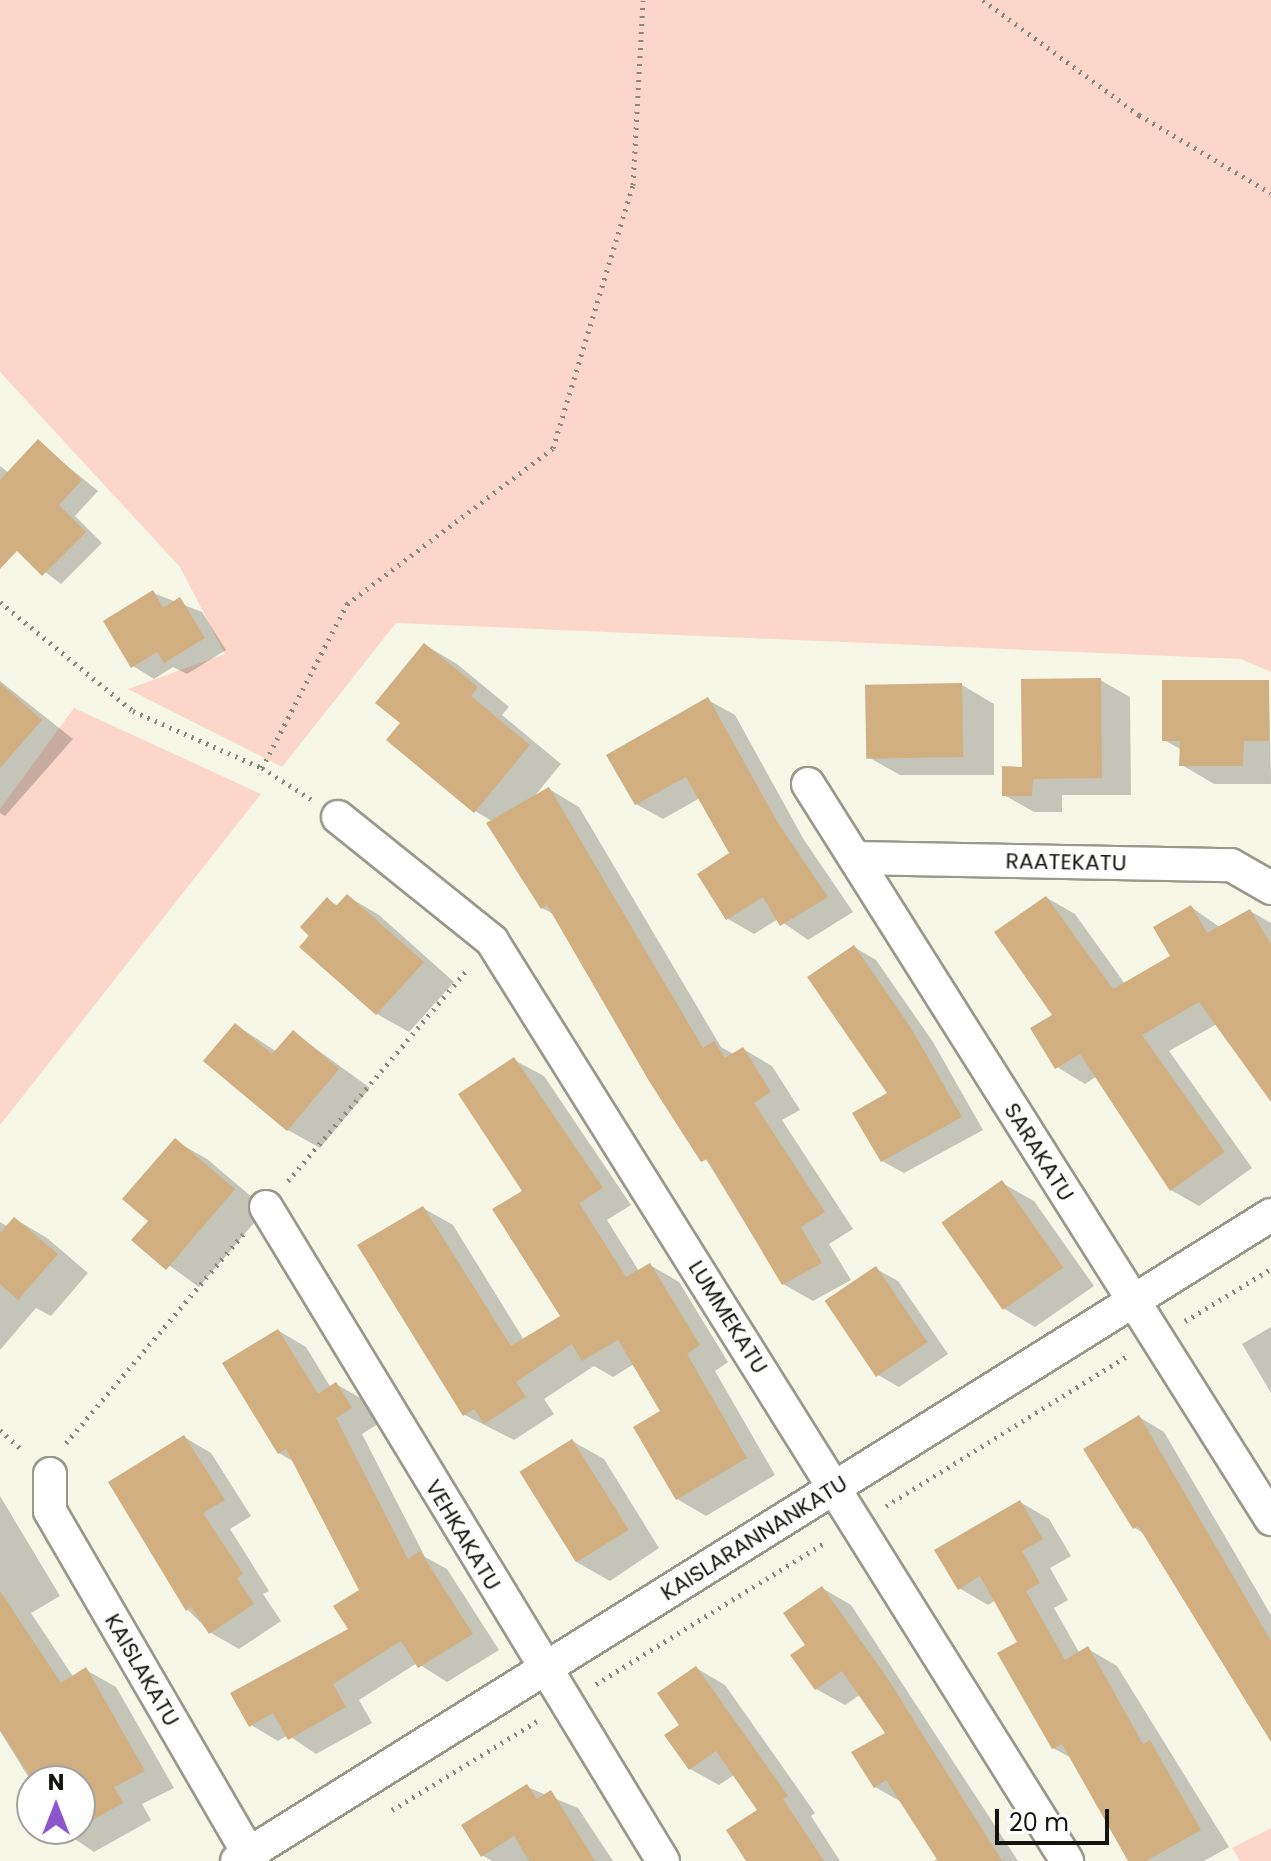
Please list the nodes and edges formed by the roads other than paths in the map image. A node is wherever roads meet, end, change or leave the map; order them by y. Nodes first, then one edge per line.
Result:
1 (808, 784) dead end
2 (338, 817) road end
3 (855, 858) junction
4 (1271, 888) edge
5 (266, 1207) dead end
6 (1271, 1215) edge
7 (1133, 1301) junction
8 (50, 1474) dead end
9 (834, 1488) junction
10 (1271, 1519) edge
11 (544, 1669) junction
12 (246, 1859) edge
13 (663, 1861) edge
14 (1067, 1861) edge

1 - 3 street, SARAKATU
2 - 9 street, LUMMEKATU
3 - 4 street, RAATEKATU
3 - 7 street, SARAKATU
5 - 11 street, VEHKAKATU
6 - 7 street, KAISLARANNANKATU
7 - 9 street, KAISLARANNANKATU
7 - 10 street, SARAKATU
8 - 12 street, KAISLAKATU
9 - 11 street, KAISLARANNANKATU
9 - 14 street, LUMMEKATU
11 - 12 street, KAISLARANNANKATU
11 - 13 street, VEHKAKATU

